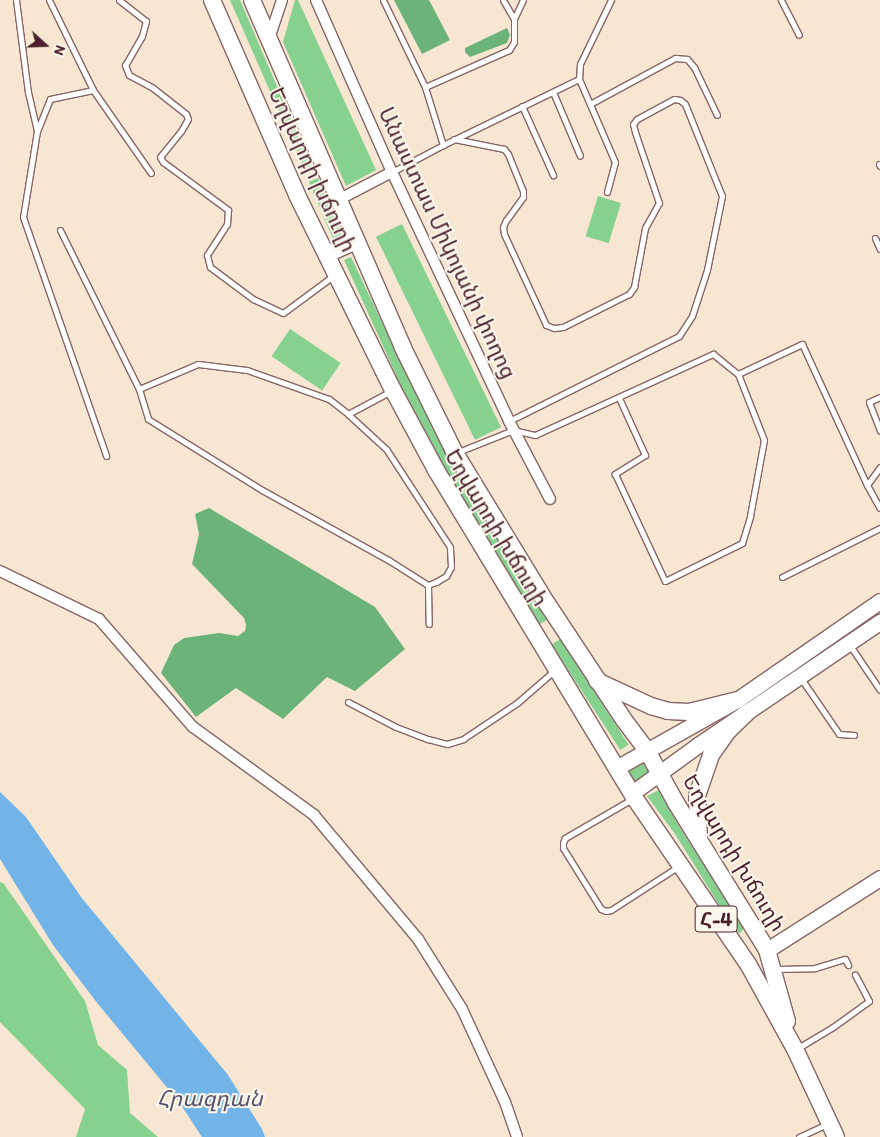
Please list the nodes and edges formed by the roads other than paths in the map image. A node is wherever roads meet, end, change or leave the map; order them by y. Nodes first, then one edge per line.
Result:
1 (16, 0) edge
2 (49, 0) edge
3 (119, 0) edge
4 (212, 0) edge
5 (252, 0) edge
6 (282, 0) edge
7 (316, 0) edge
8 (383, 0) edge
9 (504, 0) edge
10 (523, 0) edge
11 (611, 0) edge
12 (781, 0) edge
13 (514, 20) junction
14 (798, 35) dead end
15 (269, 39) junction
16 (579, 79) junction
17 (425, 87) junction
18 (93, 90) junction
19 (553, 92) junction
20 (590, 104) junction
21 (522, 106) junction
22 (717, 115) dead end
23 (37, 131) junction
24 (454, 139) junction
25 (443, 145) junction
26 (580, 156) dead end
27 (392, 172) junction
28 (151, 173) dead end
29 (553, 175) dead end
30 (607, 192) dead end
31 (338, 200) junction
32 (60, 230) dead end
33 (875, 238) dead end
34 (356, 241) junction
35 (880, 249) edge
36 (327, 254) junction
37 (336, 274) junction
38 (738, 374) junction
39 (140, 389) junction
40 (393, 390) junction
41 (880, 397) edge
42 (619, 398) junction
43 (348, 414) junction
44 (511, 425) junction
45 (880, 431) edge
46 (455, 453) junction
47 (106, 456) dead end
48 (880, 467) edge
49 (867, 485) junction
50 (550, 499) dead end
51 (880, 508) edge
52 (880, 528) edge
53 (0, 571) edge
54 (782, 577) dead end
55 (428, 585) junction
56 (880, 601) edge
57 (880, 622) edge
58 (429, 624) dead end
59 (562, 627) junction
60 (538, 640) junction
61 (849, 644) junction
62 (556, 670) junction
63 (800, 677) junction
64 (597, 681) junction
65 (880, 690) edge
66 (348, 702) dead end
67 (742, 706) junction
68 (854, 735) dead end
69 (646, 749) junction
70 (618, 767) junction
71 (661, 774) junction
72 (633, 795) junction
73 (699, 838) junction
74 (679, 866) junction
75 (880, 878) edge
76 (767, 950) junction
77 (848, 965) dead end
78 (772, 969) junction
79 (855, 975) dead end
80 (795, 1049) junction
81 (833, 1130) edge
82 (517, 1137) edge
83 (799, 1137) edge

1 - 23 lane
2 - 18 lane
3 - 37 lane
4 - 36 main road, Եղվարդի խճուղի
5 - 15 main road, Եղվարդի խճուղի
6 - 15 street
7 - 27 street, Անաստաս Միկոյանի փողոց
8 - 17 lane
9 - 13 lane
10 - 13 lane
11 - 16 lane
12 - 14 lane
13 - 17 lane
15 - 31 main road, Եղվարդի խճուղի
16 - 19 lane
16 - 20 lane
17 - 25 lane
18 - 23 lane
18 - 28 lane
19 - 21 lane
19 - 26 lane
20 - 22 lane
20 - 30 lane
21 - 24 lane
21 - 29 lane
23 - 47 lane
24 - 25 lane
24 - 44 lane
25 - 27 lane
27 - 31 street
27 - 44 street, Անաստաս Միկոյանի փողոց
31 - 34 main road, Եղվարդի խճուղի
32 - 39 lane
33 - 35 lane
34 - 36 main road
34 - 46 main road, Եղվարդի խճուղի
36 - 37 main road, Եղվարդի խճուղի
37 - 40 main road, Եղվարդի խճուղի
38 - 42 lane
38 - 42 lane
38 - 49 lane
39 - 43 lane
39 - 55 lane
40 - 43 lane
40 - 60 main road, Եղվարդի խճուղի
41 - 45 lane
42 - 44 lane
43 - 55 lane
44 - 46 lane
44 - 50 street, Անաստաս Միկոյանի փողոց
46 - 59 main road, Եղվարդի խճուղի
48 - 49 lane
49 - 51 lane
52 - 54 lane
53 - 82 street
55 - 58 lane
56 - 67 main road
57 - 61 main road
59 - 60 main road
59 - 64 main road, Եղվարդի խճուղի
60 - 62 main road, Եղվարդի խճուղի
61 - 63 main road
61 - 65 lane
62 - 66 lane
62 - 70 main road, Եղվարդի խճուղի
63 - 67 main road
63 - 68 lane
64 - 67 main road
64 - 69 main road, Եղվարդի խճուղի
67 - 69 main road
67 - 71 main road
67 - 73 main road
69 - 70 main road
69 - 71 main road, Եղվարդի խճուղի
70 - 72 main road, Եղվարդի խճուղի
71 - 72 main road
71 - 73 main road, Եղվարդի խճուղի / Հ-4
72 - 74 main road, Եղվարդի խճուղի / Հ-4
72 - 74 lane
73 - 76 main road, Եղվարդի խճուղի / Հ-4
74 - 80 main road, Եղվարդի խճուղի / Հ-4
75 - 76 main road
76 - 78 main road, Եղվարդի խճուղի / Հ-4
77 - 78 lane
78 - 80 main road, Եղվարդի խճուղի / Հ-4
79 - 80 lane
80 - 81 main road, Եղվարդի խճուղի / Հ-4
81 - 83 lane

